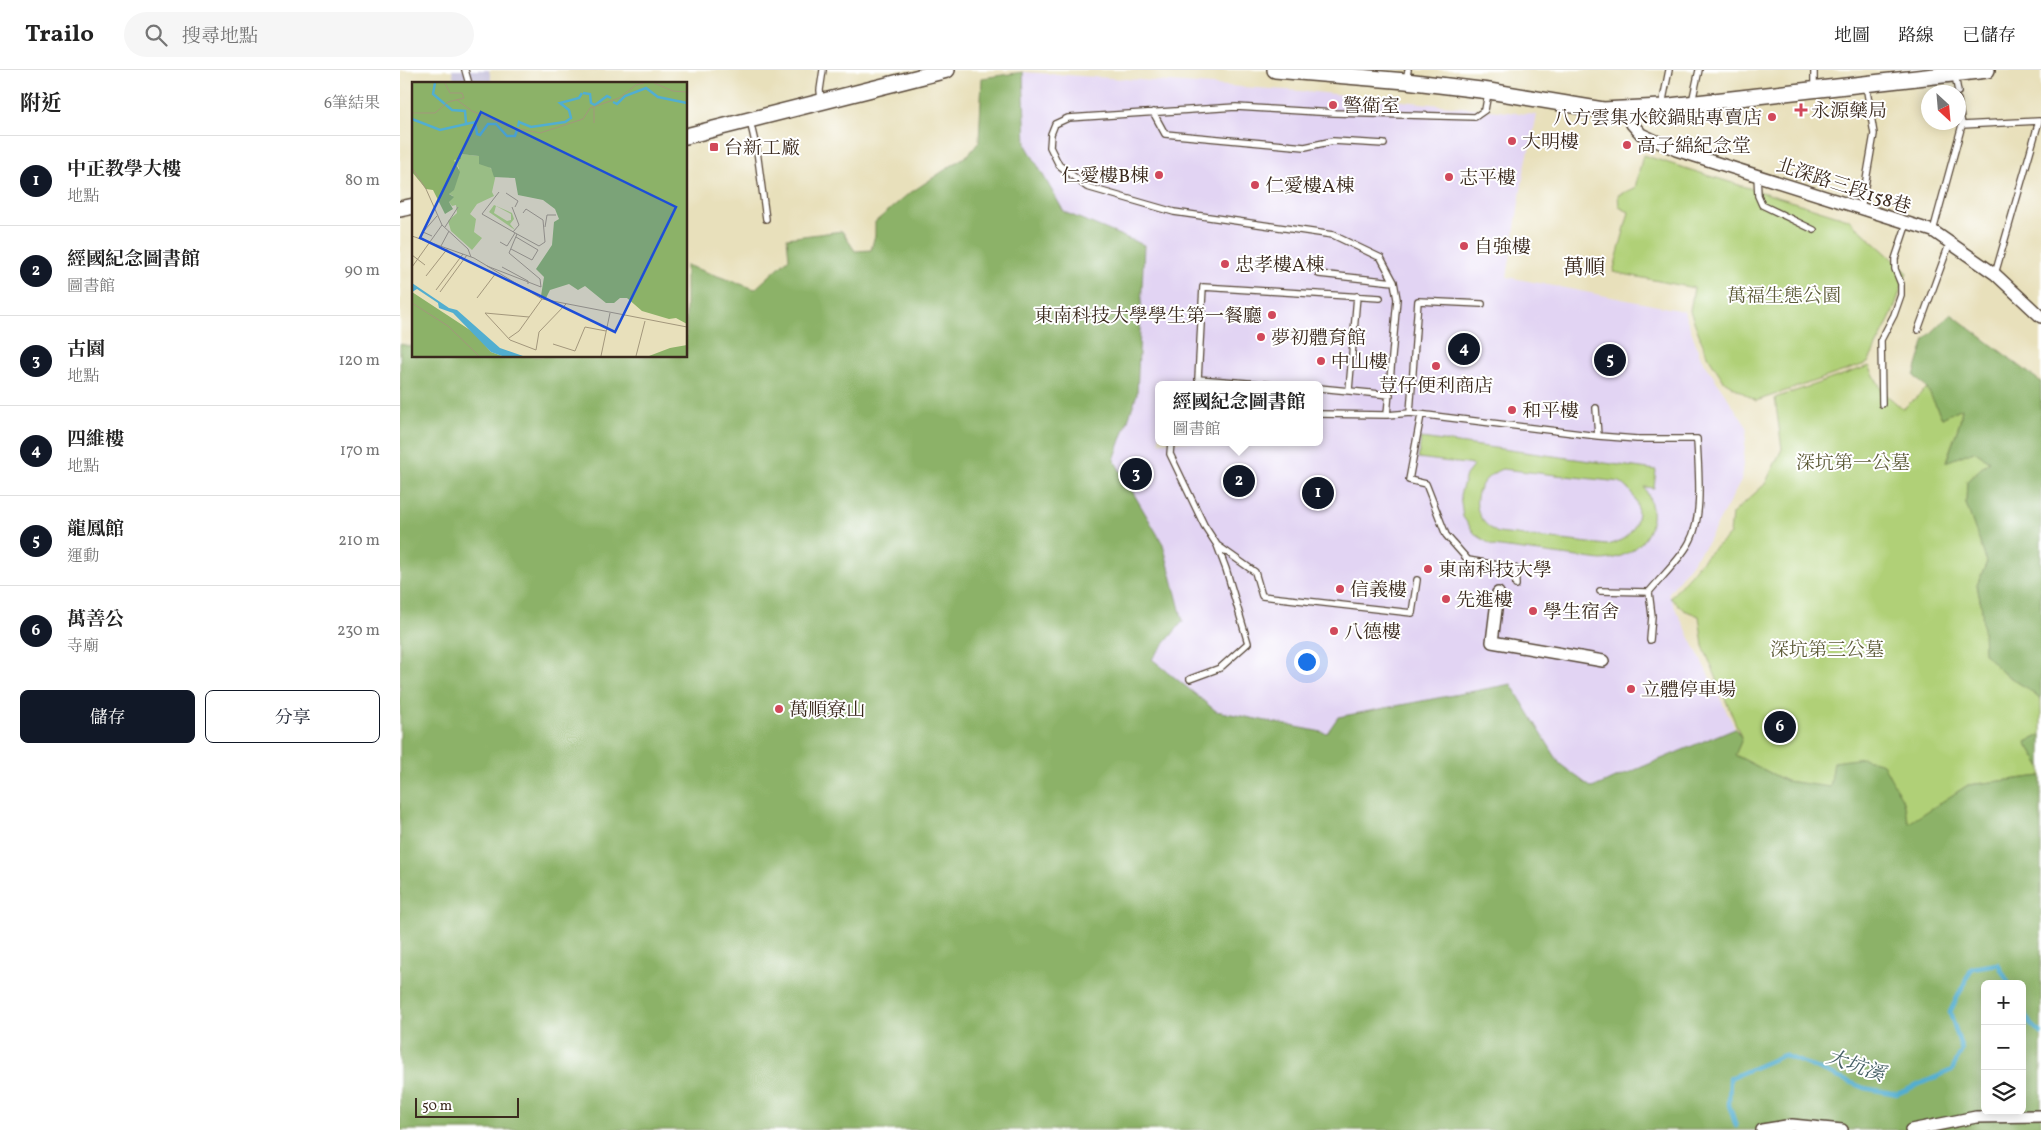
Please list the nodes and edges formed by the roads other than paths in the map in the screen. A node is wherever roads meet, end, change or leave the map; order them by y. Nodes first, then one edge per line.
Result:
1 (823, 70) edge
2 (947, 70) edge
3 (1275, 70) edge
4 (1669, 70) edge
5 (1699, 70) edge
6 (1814, 70) edge
7 (1987, 70) edge
8 (1955, 72) edge
9 (1407, 75) edge
10 (1866, 84) junction
11 (1957, 85) edge
12 (1814, 90) junction
13 (1489, 91) junction
14 (821, 101) junction
15 (1692, 104) junction
16 (1661, 107) junction
17 (1632, 109) junction
18 (1153, 112) junction
19 (750, 121) junction
20 (1966, 124) edge
21 (1960, 130) edge
22 (688, 136) edge
23 (1384, 144) dead end
24 (1757, 176) junction
25 (1861, 208) junction
26 (766, 219) dead end
27 (1907, 223) junction
28 (1814, 230) dead end
29 (1933, 231) junction
30 (1950, 242) junction
31 (1319, 274) dead end
32 (1995, 274) junction
33 (1394, 282) junction
34 (1357, 296) junction
35 (1380, 298) dead end
36 (1482, 304) dead end
37 (2041, 317) edge
38 (1918, 330) dead end
39 (1223, 381) edge
40 (1323, 388) edge
41 (1349, 390) junction
42 (1390, 394) junction
43 (1882, 404) dead end
44 (1596, 408) dead end
45 (1410, 413) junction
46 (1323, 414) edge
47 (1387, 415) junction
48 (1421, 415) junction
49 (1598, 436) junction
50 (1171, 446) edge
51 (1217, 545) junction
52 (1417, 580) dead end
53 (1516, 585) dead end
54 (1600, 591) dead end
55 (1649, 592) junction
56 (1498, 593) dead end
57 (1650, 640) dead end
58 (1603, 661) dead end
59 (1190, 679) dead end
60 (2041, 1116) edge
61 (1762, 1130) edge
62 (1842, 1130) edge
63 (1911, 1130) edge

1 - 14 lane
2 - 14 main road
3 - 9 main road
4 - 16 lane
5 - 15 lane
6 - 12 lane
7 - 8 main road
8 - 10 main road
8 - 11 lane
9 - 13 main road
10 - 12 main road
10 - 25 lane
12 - 15 main road
13 - 17 main road
13 - 18 lane
14 - 19 main road
15 - 16 main road
16 - 17 main road
17 - 24 street, 北深路三段158巷
18 - 23 lane
18 - 33 lane
19 - 22 main road
19 - 26 lane
20 - 32 lane
21 - 29 lane
24 - 25 street, 北深路三段158巷
24 - 28 lane
25 - 27 street, 北深路三段158巷
27 - 29 street, 北深路三段158巷
27 - 43 lane
29 - 30 street, 北深路三段158巷
30 - 32 street, 北深路三段158巷
30 - 38 lane
31 - 33 lane
32 - 37 street, 北深路三段158巷
33 - 42 lane
34 - 35 lane
34 - 39 lane
34 - 41 lane
36 - 45 lane
40 - 41 lane
41 - 42 lane
42 - 47 lane
44 - 49 lane
45 - 47 lane
45 - 48 lane
46 - 47 lane
48 - 49 lane
48 - 53 lane
49 - 55 lane
50 - 51 lane
51 - 52 lane
51 - 59 lane
54 - 55 lane
55 - 57 lane
56 - 58 street
60 - 63 street
61 - 62 street

